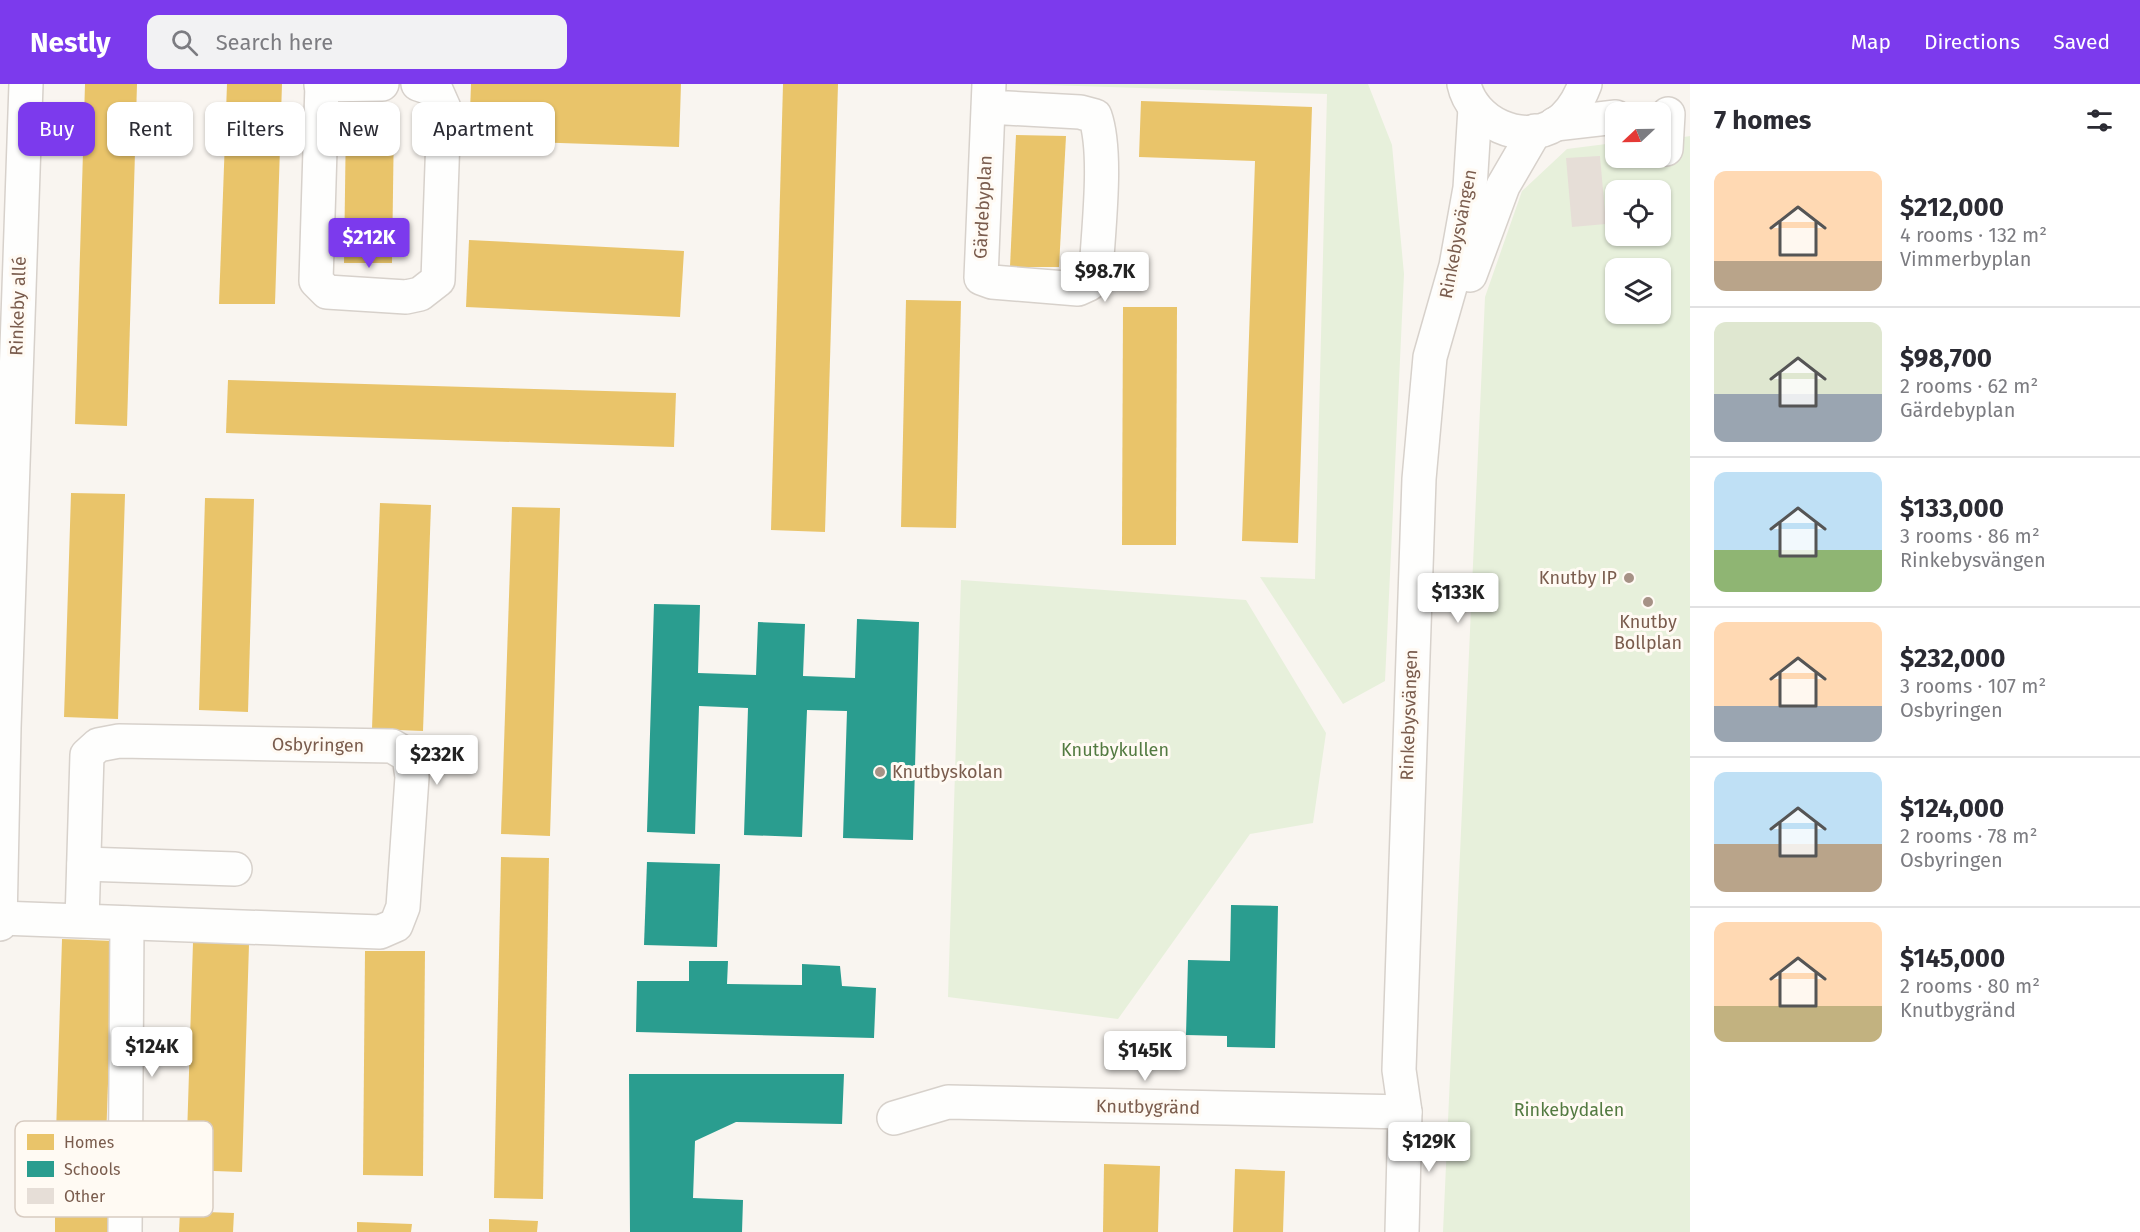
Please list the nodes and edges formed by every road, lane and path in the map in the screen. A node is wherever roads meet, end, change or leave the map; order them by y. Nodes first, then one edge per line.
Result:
1 (26, 84) edge
2 (382, 84) edge
3 (418, 84) edge
4 (1586, 84) edge
5 (1598, 84) edge
6 (322, 85) edge
7 (988, 96) edge
8 (1469, 96) edge
9 (1615, 102) edge
10 (1605, 119) edge
11 (1545, 128) junction
12 (11, 194) edge
13 (2, 728) edge
14 (84, 864) junction
15 (235, 869) dead end
16 (0, 918) edge
17 (82, 921) junction
18 (127, 923) junction
19 (0, 924) edge
20 (1405, 1112) junction
21 (894, 1118) dead end
22 (126, 1121) edge
23 (125, 1217) edge
24 (125, 1232) edge
25 (1402, 1232) edge

1 - 12 street, Rinkeby allé
2 - 6 street
3 - 6 street
4 - 11 street, Rinkebysvängen
5 - 9 street
7 - 7 street, Gärdebyplan
8 - 11 street, Rinkebysvängen
8 - 20 street, Rinkebysvängen
10 - 11 street
11 - 20 street, Rinkebysvängen
12 - 13 street, Rinkeby allé
13 - 16 street, Rinkeby allé
14 - 15 street
14 - 17 street, Osbyringen
14 - 18 street, Osbyringen
16 - 17 street, Osbyringen
16 - 19 street, Rinkeby allé
17 - 18 street, Osbyringen
18 - 22 street
20 - 21 street, Knutbygränd
20 - 25 street, Rinkebysvängen
23 - 24 street

